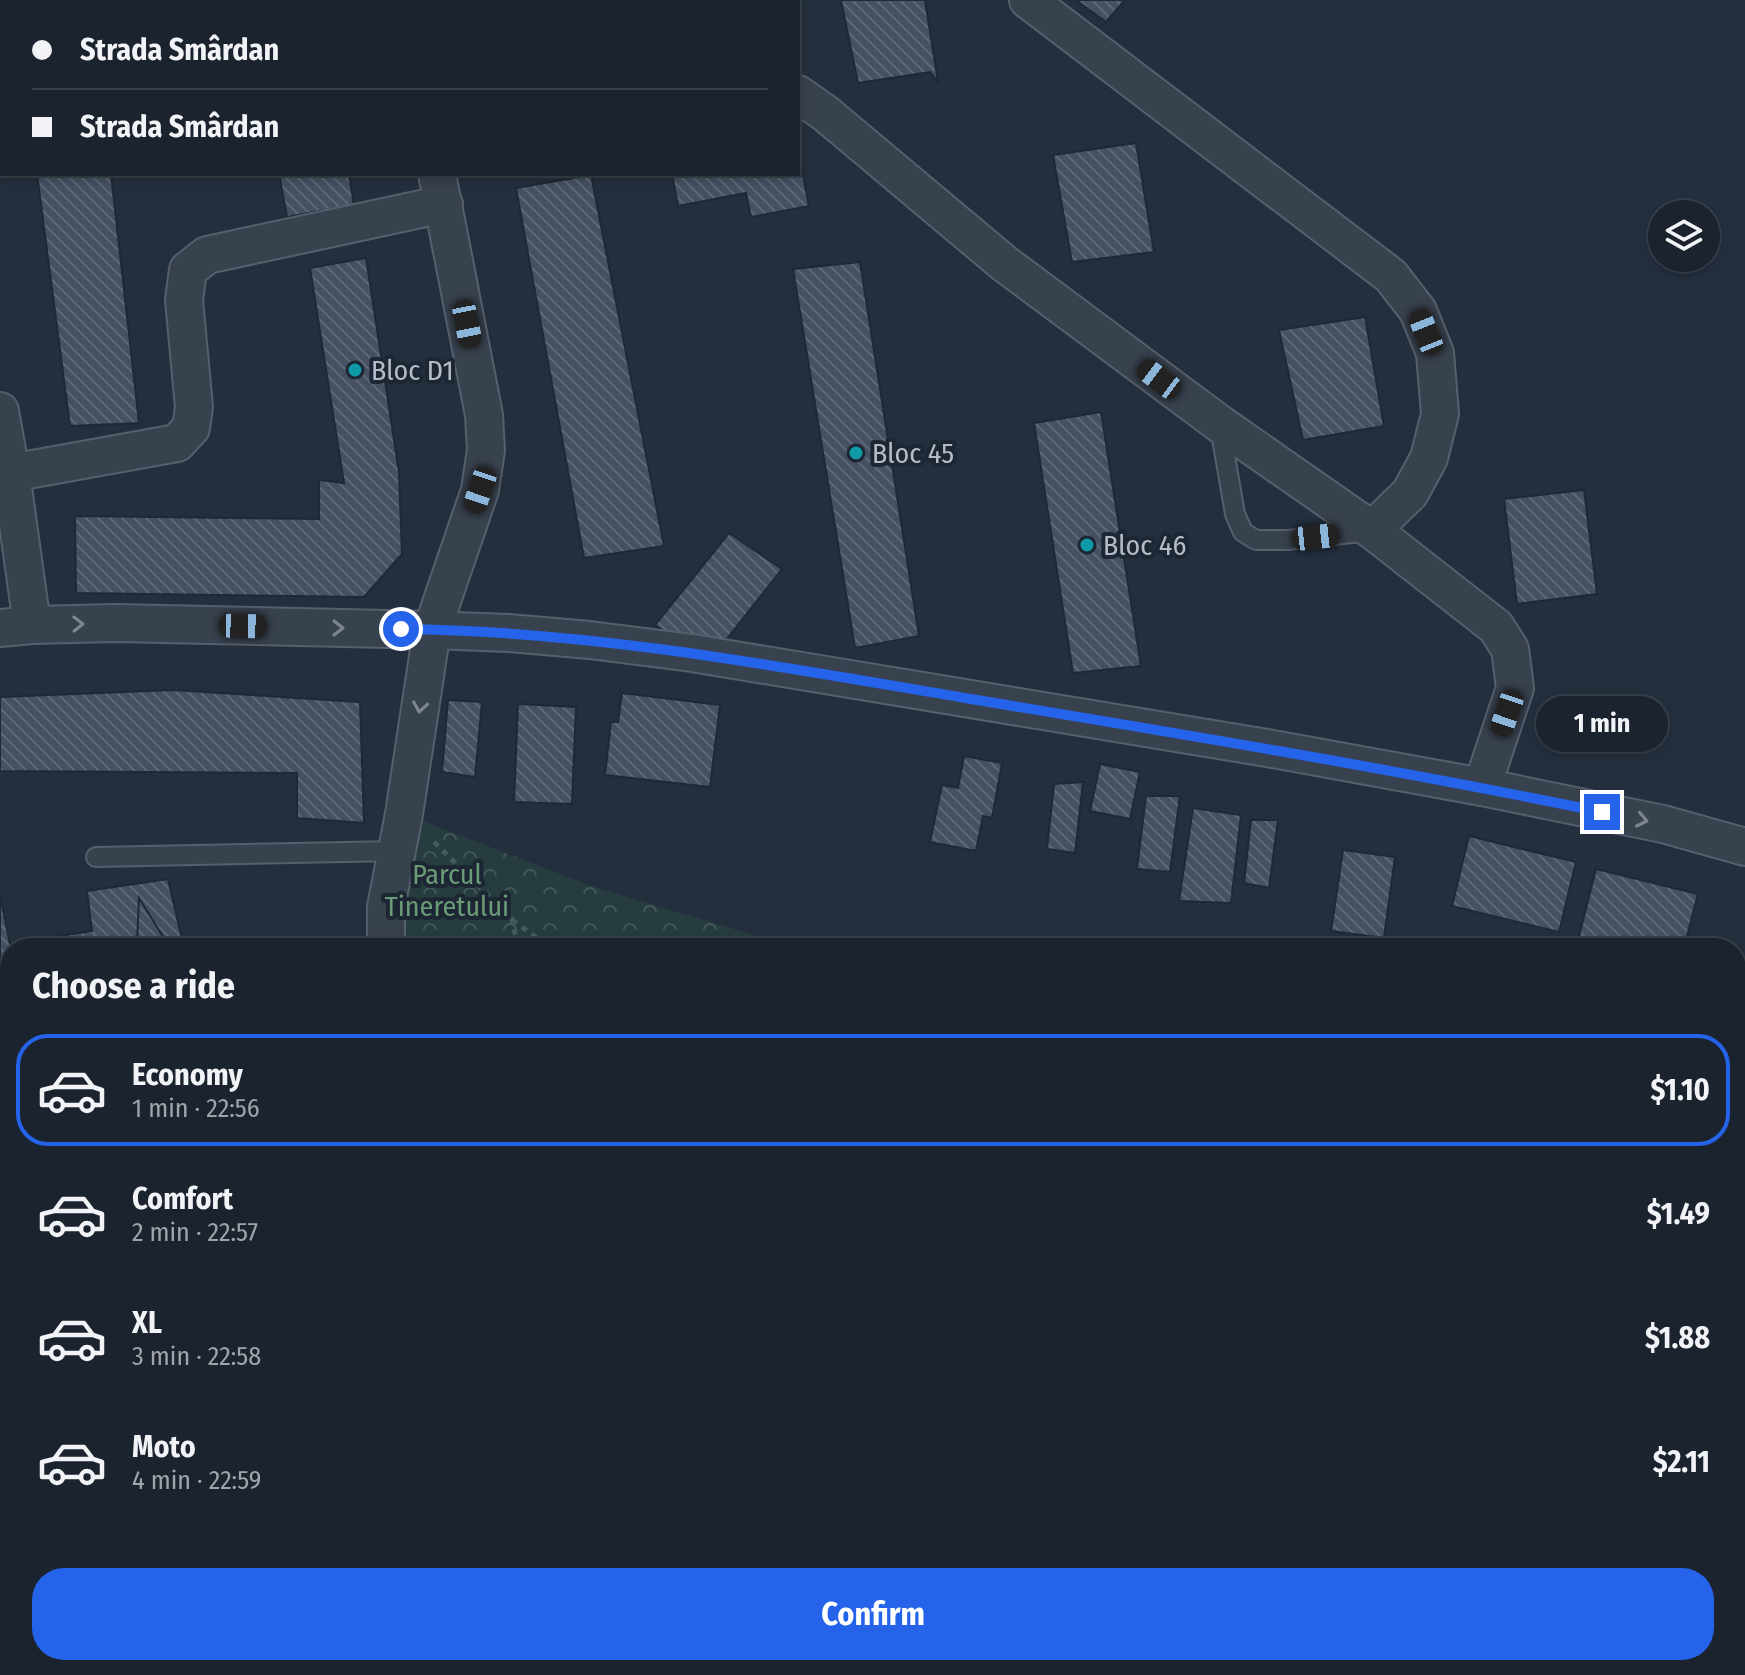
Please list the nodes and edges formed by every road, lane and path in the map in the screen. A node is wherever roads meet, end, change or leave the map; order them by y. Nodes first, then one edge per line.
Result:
1 (1028, 0) edge
2 (800, 95) edge
3 (440, 189) edge
4 (0, 411) edge
5 (1220, 424) junction
6 (11, 473) junction
7 (1372, 530) junction
8 (16, 627) edge
9 (432, 630) junction
10 (1482, 787) junction
11 (404, 814) junction
12 (1745, 847) edge
13 (397, 851) junction
14 (96, 857) dead end
15 (512, 919) junction
16 (386, 938) edge
17 (516, 938) edge
18 (538, 938) edge

1 - 7 street
2 - 5 street
3 - 6 street
3 - 9 street
4 - 6 street
5 - 7 street
5 - 7 lane
6 - 8 street
7 - 10 street
8 -> 9 street
9 - 10 street
9 -> 11 street
10 -> 12 street
11 - 13 street
11 - 15 path
13 - 14 lane
13 - 16 street
15 - 17 path
15 - 18 path

